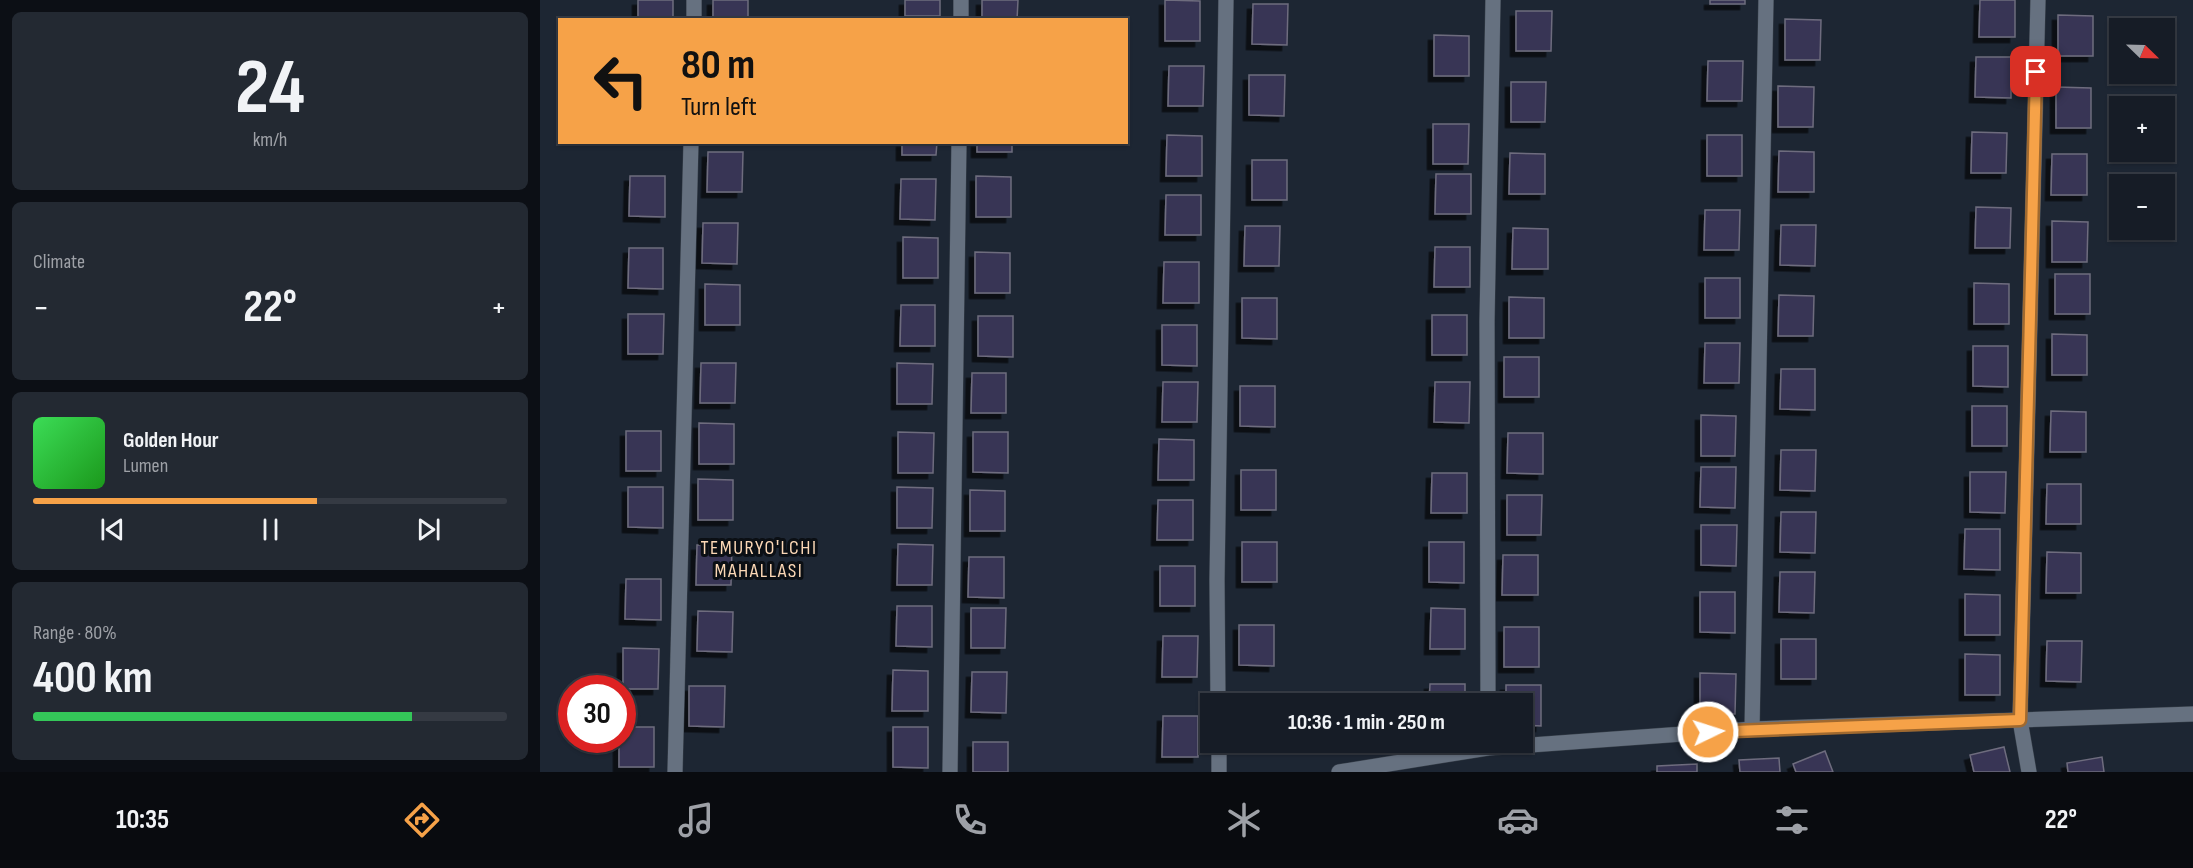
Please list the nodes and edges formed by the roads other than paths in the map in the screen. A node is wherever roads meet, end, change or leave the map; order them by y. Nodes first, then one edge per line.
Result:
1 (694, 0) edge
2 (961, 0) edge
3 (1226, 0) edge
4 (1493, 0) edge
5 (1766, 0) edge
6 (2038, 0) edge
7 (694, 18) edge
8 (961, 18) edge
9 (691, 144) edge
10 (959, 144) edge
11 (1218, 693) edge
12 (1488, 693) edge
13 (2193, 714) edge
14 (2020, 720) junction
15 (1752, 729) junction
16 (1533, 742) edge
17 (1219, 753) edge
18 (1444, 753) edge
19 (675, 772) edge
20 (950, 772) edge
21 (1219, 772) edge
22 (1339, 772) edge
23 (2029, 772) edge

1 - 7 street
2 - 8 street
3 - 11 street
4 - 12 street
5 - 15 street
6 - 14 street
9 - 19 street
10 - 20 street
13 - 14 street
14 - 15 street
14 - 23 street
15 - 16 street
17 - 21 street
18 - 22 street

